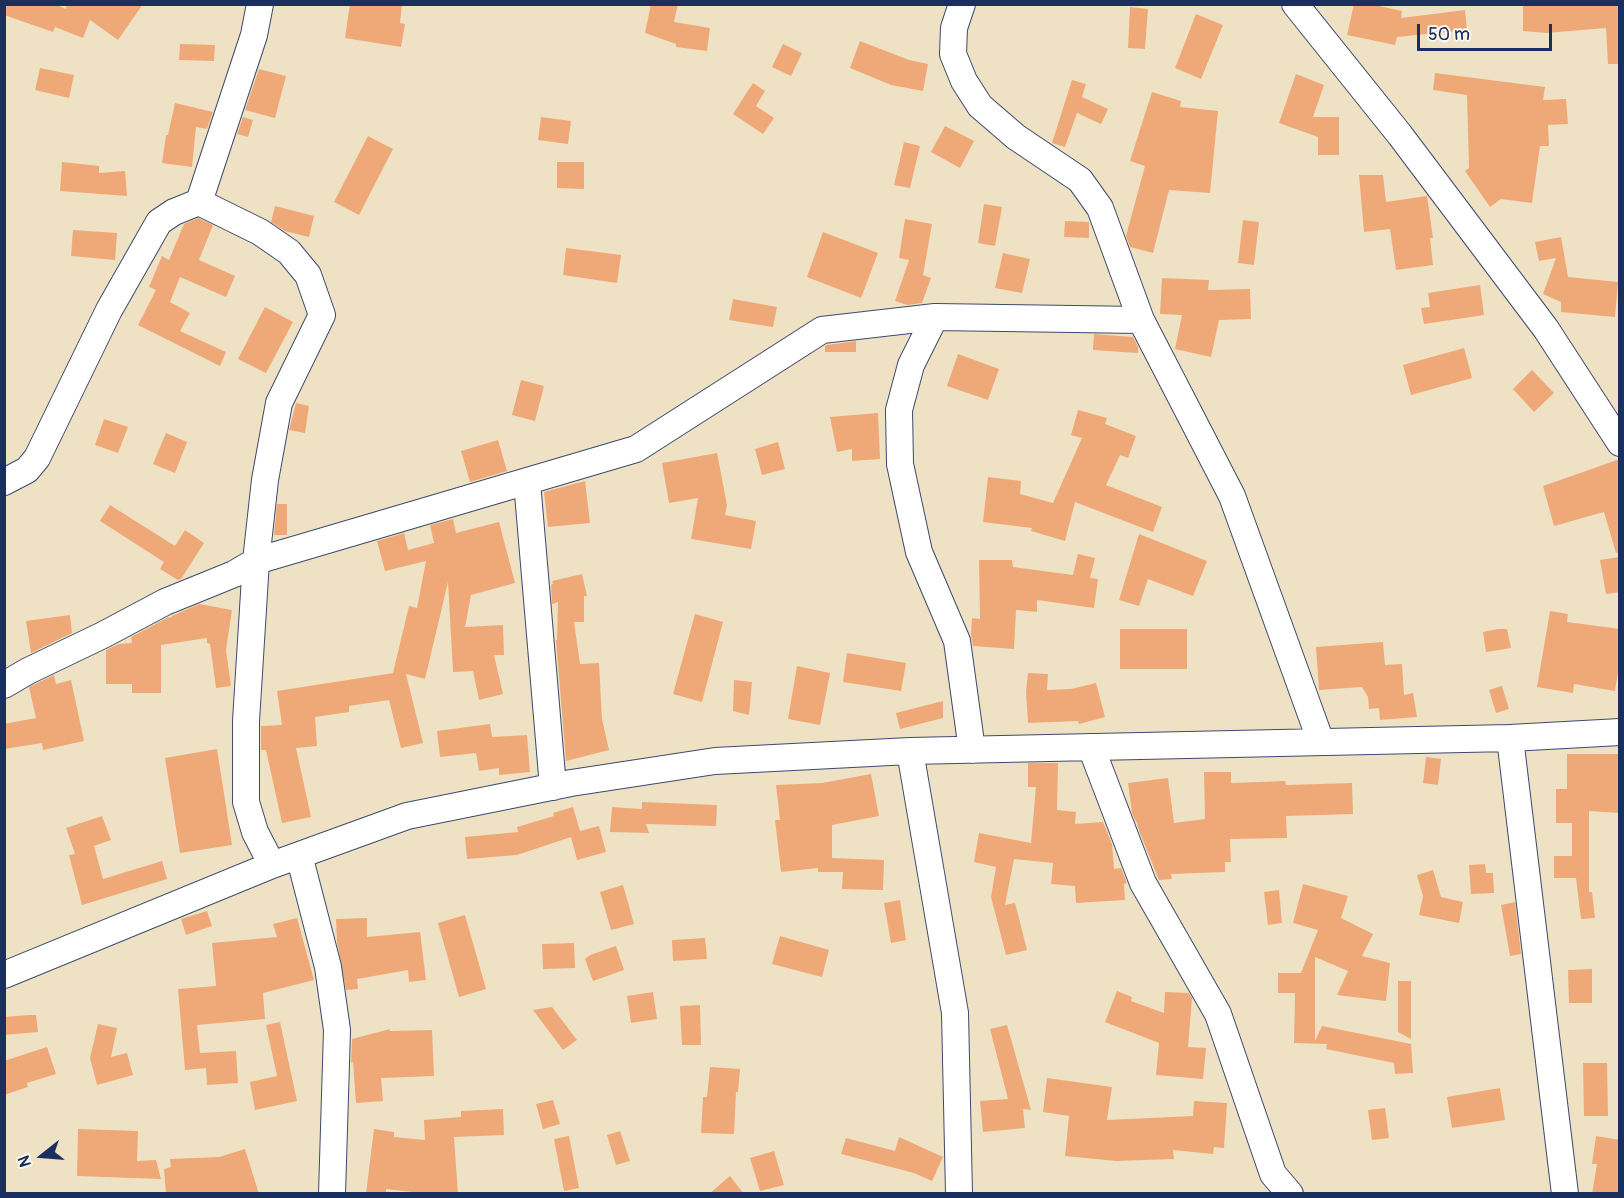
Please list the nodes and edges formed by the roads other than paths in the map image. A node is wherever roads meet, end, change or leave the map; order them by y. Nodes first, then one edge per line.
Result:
1 (260, 4) edge
2 (962, 4) edge
3 (1296, 4) edge
4 (1314, 15) edge
5 (199, 202) junction
6 (935, 317) junction
7 (1141, 320) junction
8 (1620, 443) edge
9 (4, 482) edge
10 (527, 482) junction
11 (256, 561) junction
12 (4, 685) edge
13 (1620, 732) edge
14 (1510, 738) junction
15 (1321, 742) junction
16 (1091, 747) junction
17 (972, 750) junction
18 (910, 751) junction
19 (553, 787) junction
20 (299, 855) junction
21 (272, 865) junction
22 (4, 975) edge
23 (333, 1194) edge
24 (959, 1194) edge
25 (1290, 1194) edge
26 (1565, 1194) edge

1 - 5 street
2 - 7 street
3 - 4 street
4 - 8 street
5 - 9 street
5 - 11 street
6 - 7 street
6 - 10 street
6 - 17 street
7 - 15 street
10 - 11 street
10 - 19 street
11 - 12 street
11 - 21 street
13 - 14 street
14 - 15 street
14 - 26 street
15 - 16 street
16 - 17 street
16 - 25 street
17 - 18 street
18 - 19 street
18 - 24 street
19 - 20 street
20 - 21 street
20 - 23 street
21 - 22 street

